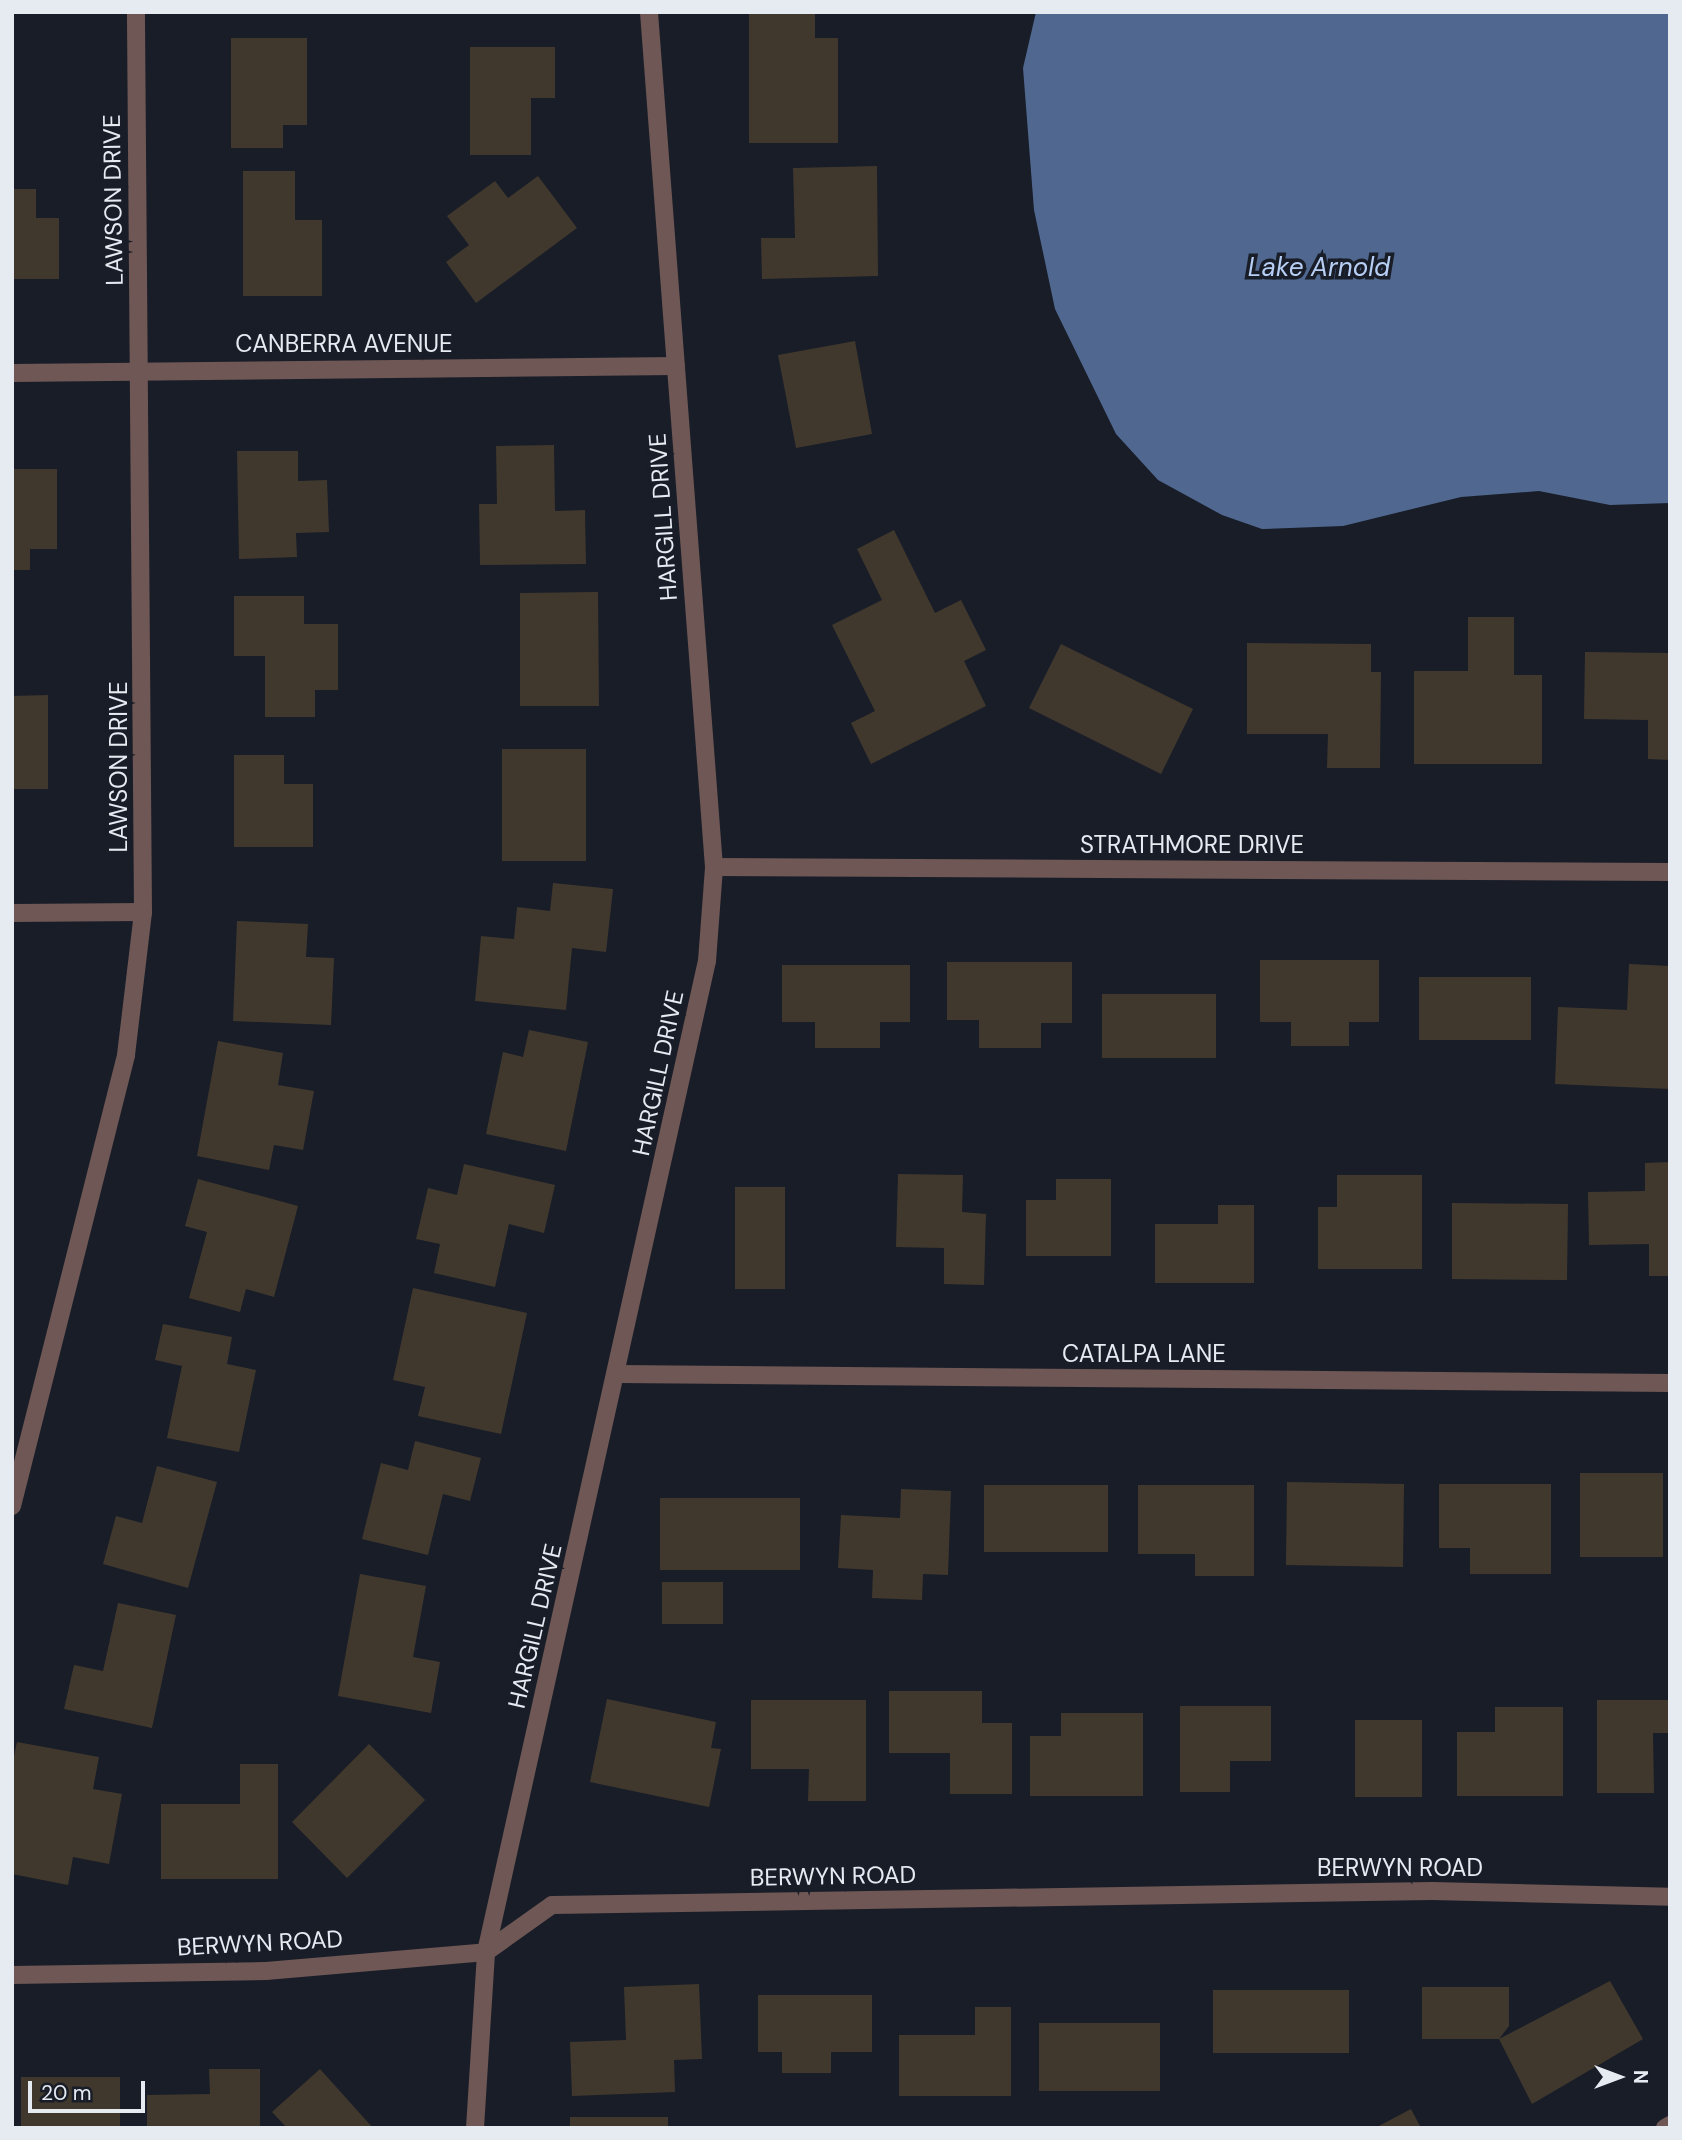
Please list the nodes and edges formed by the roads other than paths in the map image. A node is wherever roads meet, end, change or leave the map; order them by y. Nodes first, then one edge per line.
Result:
1 (136, 12) edge
2 (649, 12) edge
3 (676, 366) junction
4 (139, 370) junction
5 (12, 373) edge
6 (714, 867) junction
7 (1670, 872) edge
8 (143, 912) junction
9 (12, 913) edge
10 (618, 1374) junction
11 (1670, 1382) edge
12 (20, 1438) edge
13 (12, 1506) edge
14 (1670, 1897) edge
15 (486, 1952) junction
16 (12, 1975) edge
17 (475, 2128) edge

1 - 4 street, LAWSON DRIVE
2 - 3 street, HARGILL DRIVE
3 - 4 street, CANBERRA AVENUE
3 - 6 street, HARGILL DRIVE
4 - 5 street, CANBERRA AVENUE
4 - 8 street, LAWSON DRIVE
6 - 7 street, STRATHMORE DRIVE
6 - 10 street, HARGILL DRIVE
8 - 9 street
8 - 12 street, LAWSON DRIVE
10 - 11 street, CATALPA LANE
10 - 15 street, HARGILL DRIVE
12 - 13 street, LAWSON DRIVE
14 - 15 street, BERWYN ROAD
15 - 16 street, BERWYN ROAD
15 - 17 street, HARGILL DRIVE

